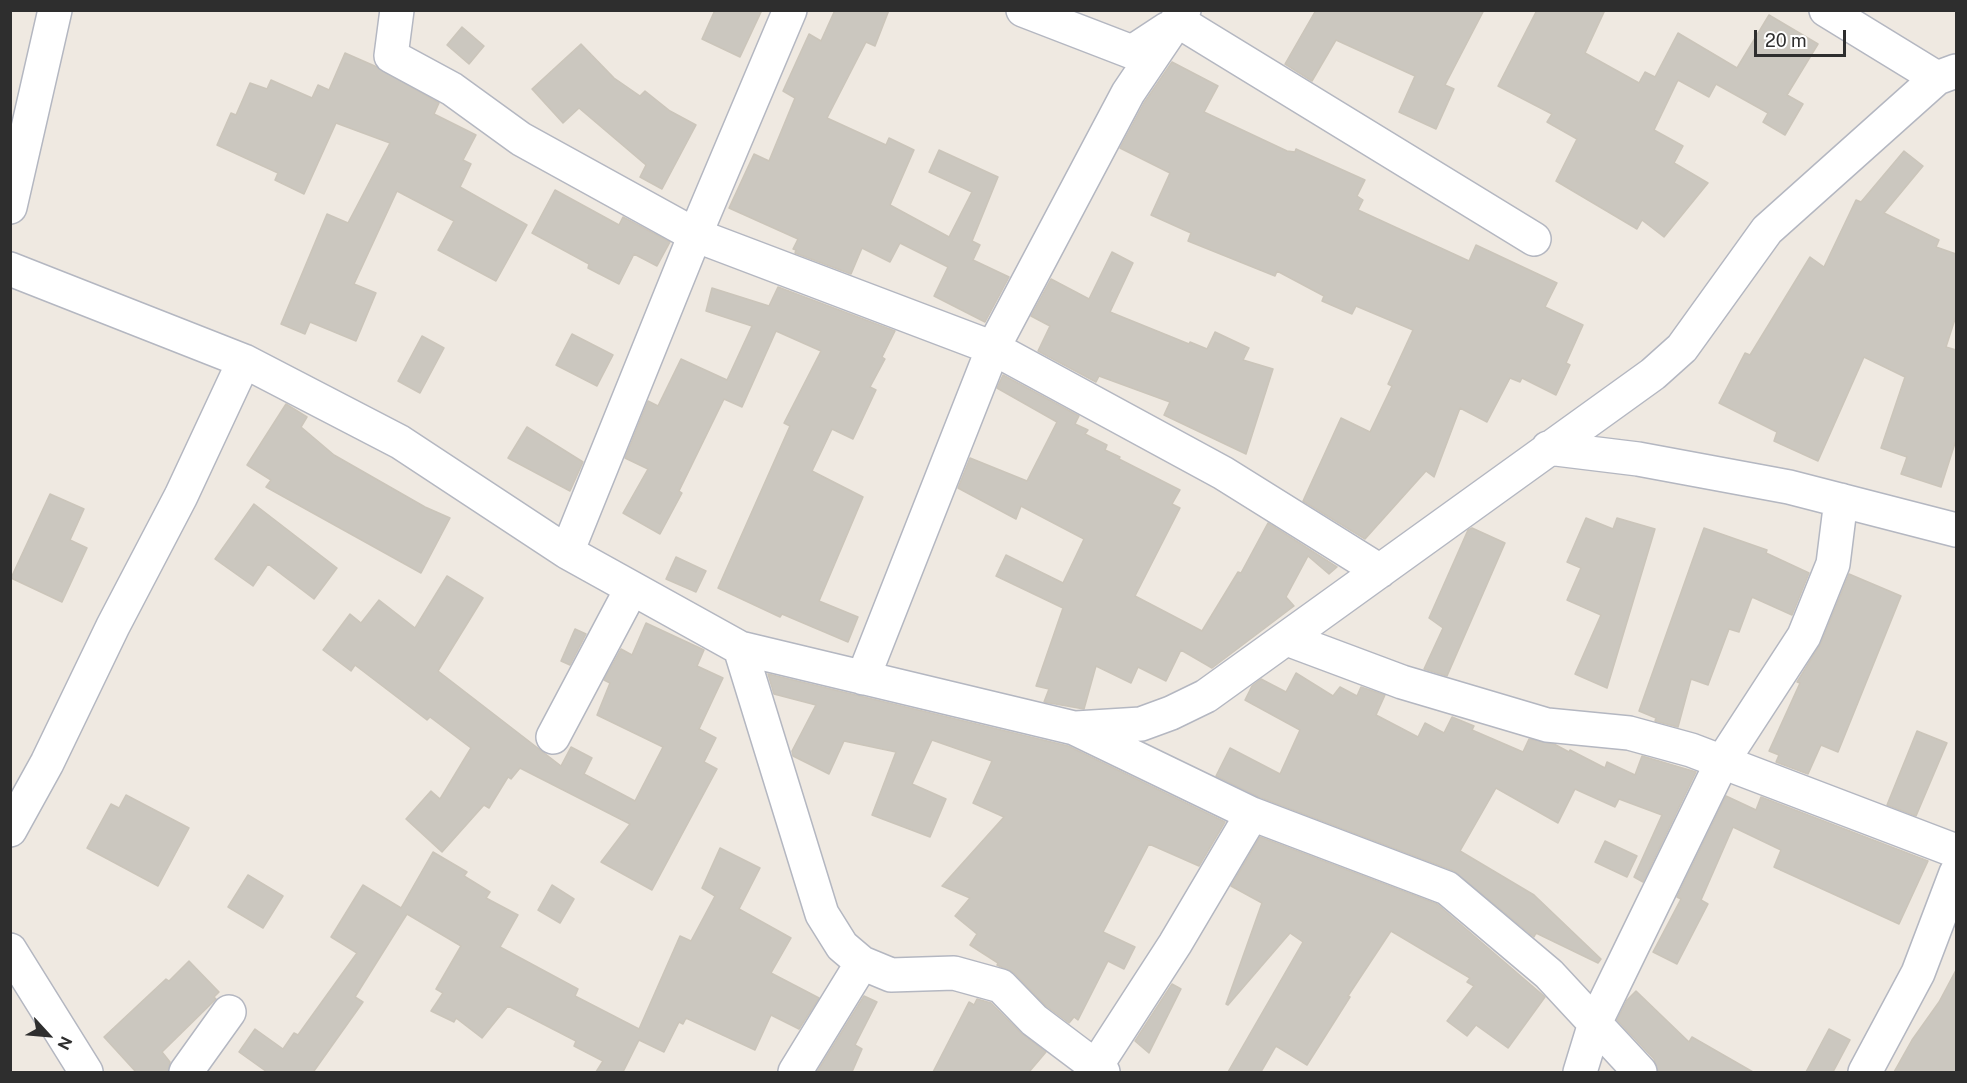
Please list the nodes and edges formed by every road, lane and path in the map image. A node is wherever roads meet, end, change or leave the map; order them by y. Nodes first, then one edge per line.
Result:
1 (55, 10) edge
2 (397, 10) edge
3 (790, 10) edge
4 (1023, 10) edge
5 (1826, 10) edge
6 (1181, 16) edge
7 (1946, 74) edge
8 (10, 207) edge
9 (695, 235) junction
10 (1534, 239) dead end
11 (10, 269) edge
12 (993, 348) junction
13 (244, 361) junction
14 (1548, 448) junction
15 (1841, 500) junction
16 (1956, 531) edge
17 (567, 552) junction
18 (1380, 571) junction
19 (632, 588) junction
20 (1287, 639) junction
21 (740, 648) junction
22 (863, 678) junction
23 (1141, 724) junction
24 (1074, 728) junction
25 (553, 737) dead end
26 (1138, 759) junction
27 (1722, 762) junction
28 (1252, 814) junction
29 (10, 830) edge
30 (1956, 851) edge
31 (1956, 873) edge
32 (862, 963) junction
33 (14, 964) edge
34 (229, 1012) dead end
35 (1595, 1023) junction
36 (1100, 1069) edge
37 (86, 1072) edge
38 (186, 1072) edge
39 (795, 1072) edge
40 (1580, 1072) edge
41 (1640, 1072) edge
42 (1865, 1072) edge

1 - 8 street
2 - 9 street
3 - 9 street
4 - 6 street
5 - 7 street
6 - 10 street
6 - 12 street
7 - 14 street
9 - 12 street
9 - 17 street
11 - 13 street
12 - 18 street
12 - 22 street
13 - 17 street
13 - 29 street
14 - 15 street
14 - 18 street
15 - 16 street
15 - 27 street
17 - 19 street
18 - 20 street
19 - 21 street
19 - 25 street
20 - 23 street
20 - 27 street
21 - 22 street
21 - 32 street
22 - 24 street
23 - 24 street
23 - 26 street
24 - 26 street
26 - 28 street
27 - 30 street
27 - 35 street
28 - 35 street
28 - 36 street
31 - 42 street
32 - 36 street
32 - 39 street
33 - 37 street
34 - 38 street
35 - 40 street
35 - 41 street

